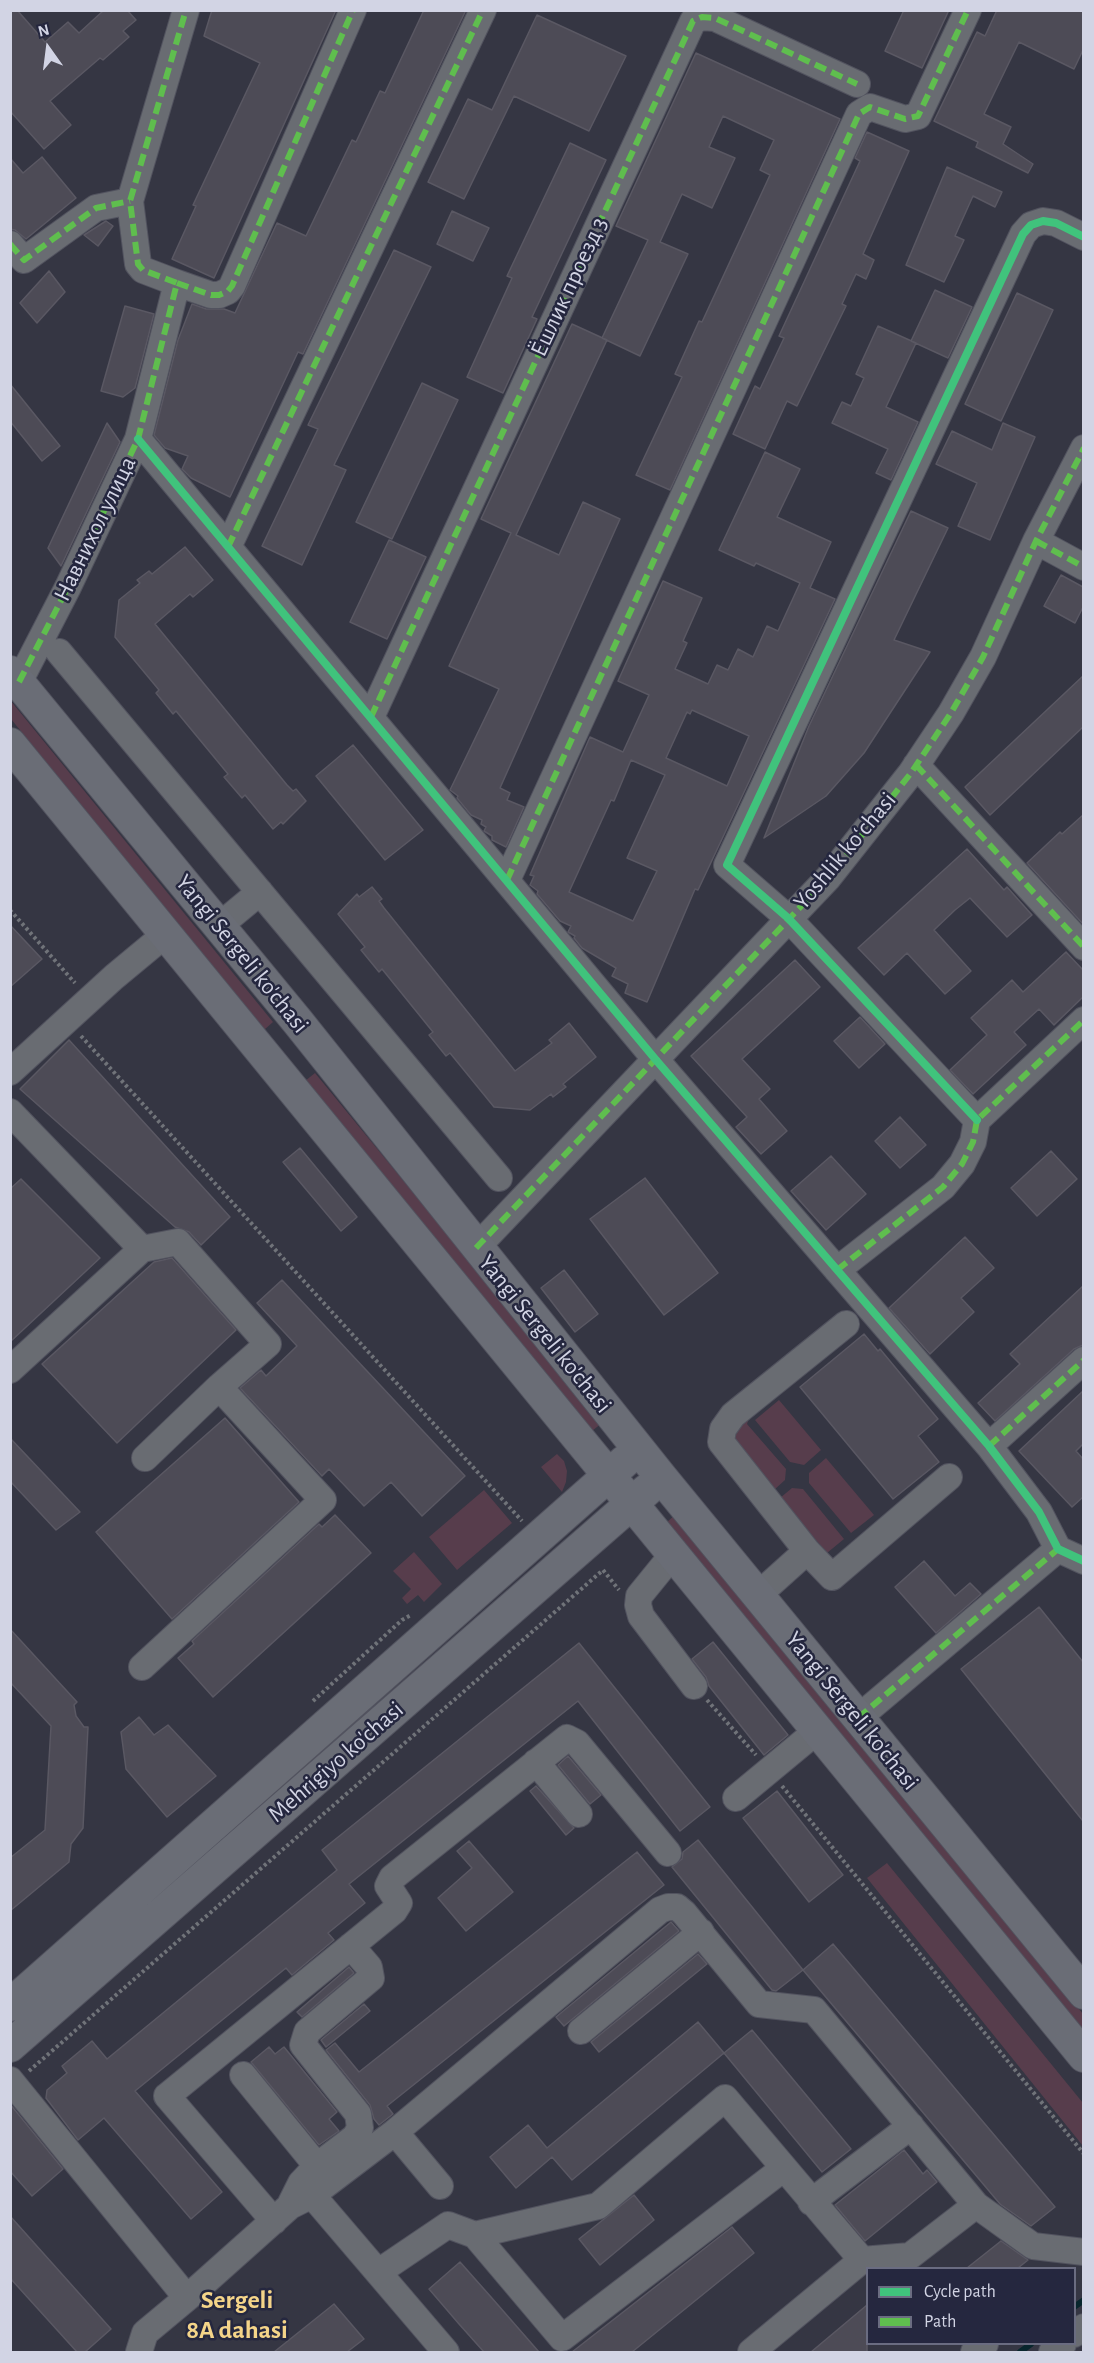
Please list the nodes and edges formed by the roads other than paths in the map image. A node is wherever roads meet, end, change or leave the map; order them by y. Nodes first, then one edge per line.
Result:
1 (186, 10) edge
2 (353, 10) edge
3 (483, 10) edge
4 (968, 10) edge
5 (857, 84) dead end
6 (130, 201) junction
7 (1083, 237) edge
8 (10, 244) edge
9 (177, 283) junction
10 (138, 439) junction
11 (1083, 448) edge
12 (1036, 541) junction
13 (228, 547) junction
14 (1083, 567) edge
15 (59, 652) dead end
16 (15, 677) edge
17 (371, 717) junction
18 (15, 760) edge
19 (916, 765) junction
20 (507, 880) junction
21 (260, 892) junction
22 (788, 918) junction
23 (219, 926) junction
24 (167, 933) junction
25 (1083, 947) edge
26 (1083, 1020) edge
27 (298, 1022) junction
28 (262, 1049) junction
29 (656, 1060) junction
30 (10, 1072) edge
31 (10, 1112) edge
32 (977, 1120) junction
33 (499, 1178) dead end
34 (476, 1248) junction
35 (142, 1249) junction
36 (837, 1270) junction
37 (846, 1324) dead end
38 (1083, 1360) edge
39 (10, 1370) edge
40 (219, 1387) junction
41 (989, 1446) junction
42 (639, 1449) junction
43 (145, 1458) dead end
44 (610, 1475) junction
45 (949, 1477) dead end
46 (661, 1478) junction
47 (632, 1503) junction
48 (1058, 1549) junction
49 (807, 1551) junction
50 (674, 1554) junction
51 (1083, 1561) edge
52 (758, 1595) junction
53 (142, 1667) dead end
54 (694, 1686) road end
55 (858, 1718) junction
56 (818, 1730) junction
57 (536, 1762) junction
58 (736, 1798) dead end
59 (579, 1814) dead end
60 (668, 1853) dead end
61 (701, 1932) junction
62 (351, 1946) junction
63 (1083, 1993) edge
64 (11, 2005) edge
65 (581, 2031) dead end
66 (20, 2038) edge
67 (1083, 2056) edge
68 (243, 2075) dead end
69 (12, 2082) edge
70 (911, 2126) junction
71 (395, 2132) junction
72 (317, 2166) junction
73 (784, 2168) junction
74 (440, 2186) dead end
75 (811, 2202) junction
76 (976, 2205) junction
77 (292, 2207) junction
78 (476, 2235) junction
79 (1083, 2252) edge
80 (862, 2260) junction
81 (380, 2271) junction
82 (187, 2298) junction
83 (139, 2352) edge
84 (447, 2352) edge
85 (751, 2352) edge

1 - 6 street
2 - 9 street
3 - 13 street
4 - 20 street
5 - 17 street, Ёшлик проезд 3
6 - 8 street
6 - 9 street
7 - 22 street
9 - 10 street, Навнихол улица
10 - 13 street
10 - 16 street, Навнихол улица
11 - 12 street, Yoshlik koʻchasi
12 - 14 street
12 - 19 street, Yoshlik koʻchasi
13 - 17 street
15 - 21 street
16 - 23 main road, Yangi Sergeli ko'chasi
17 - 20 street
18 - 24 main road, Yangi Sergeli ko'chasi
19 - 22 street, Yoshlik koʻchasi
19 - 25 street
20 - 29 street
21 - 23 street
21 - 33 street
22 - 29 street, Yoshlik koʻchasi
22 - 32 street
23 - 27 main road, Yangi Sergeli ko'chasi
24 - 28 main road, Yangi Sergeli ko'chasi
24 - 30 street
26 - 32 street
27 - 28 main road
27 - 34 main road, Yangi Sergeli ko'chasi
28 - 44 main road, Yangi Sergeli ko'chasi
29 - 34 street, Yoshlik koʻchasi
29 - 36 street
31 - 35 street
32 - 36 street
34 - 42 main road, Yangi Sergeli ko'chasi
35 - 39 street
35 - 40 street
36 - 41 street
37 - 49 street
38 - 41 street
40 - 43 street
40 - 53 street
41 - 48 street
42 - 44 main road, Mehrigiyo ko'chasi
42 - 46 main road, Yangi Sergeli ko'chasi
44 - 47 main road, Yangi Sergeli ko'chasi
44 - 64 main road, Mehrigiyo ko'chasi
45 - 49 street
46 - 47 main road, Mehrigiyo ko'chasi
46 - 52 main road, Yangi Sergeli ko'chasi
47 - 50 main road, Yangi Sergeli ko'chasi
47 - 66 main road, Mehrigiyo ko'chasi
48 - 51 street
48 - 55 street
49 - 52 street
50 - 54 street
50 - 56 main road, Yangi Sergeli ko'chasi
52 - 55 main road, Yangi Sergeli ko'chasi
55 - 63 main road, Yangi Sergeli ko'chasi
56 - 58 street
56 - 67 main road, Yangi Sergeli ko'chasi
57 - 59 street
57 - 60 street
57 - 62 street
61 - 65 street
61 - 70 street
61 - 71 street
62 - 72 street
62 - 77 street
64 - 66 street
68 - 72 street
69 - 82 street
70 - 75 street
70 - 76 street
71 - 74 street
71 - 77 street
72 - 77 street
73 - 75 street
73 - 78 street
73 - 78 street
75 - 80 street
76 - 79 street
76 - 80 street
77 - 81 street
77 - 82 street
78 - 81 street
80 - 85 street
81 - 84 street
82 - 83 street

